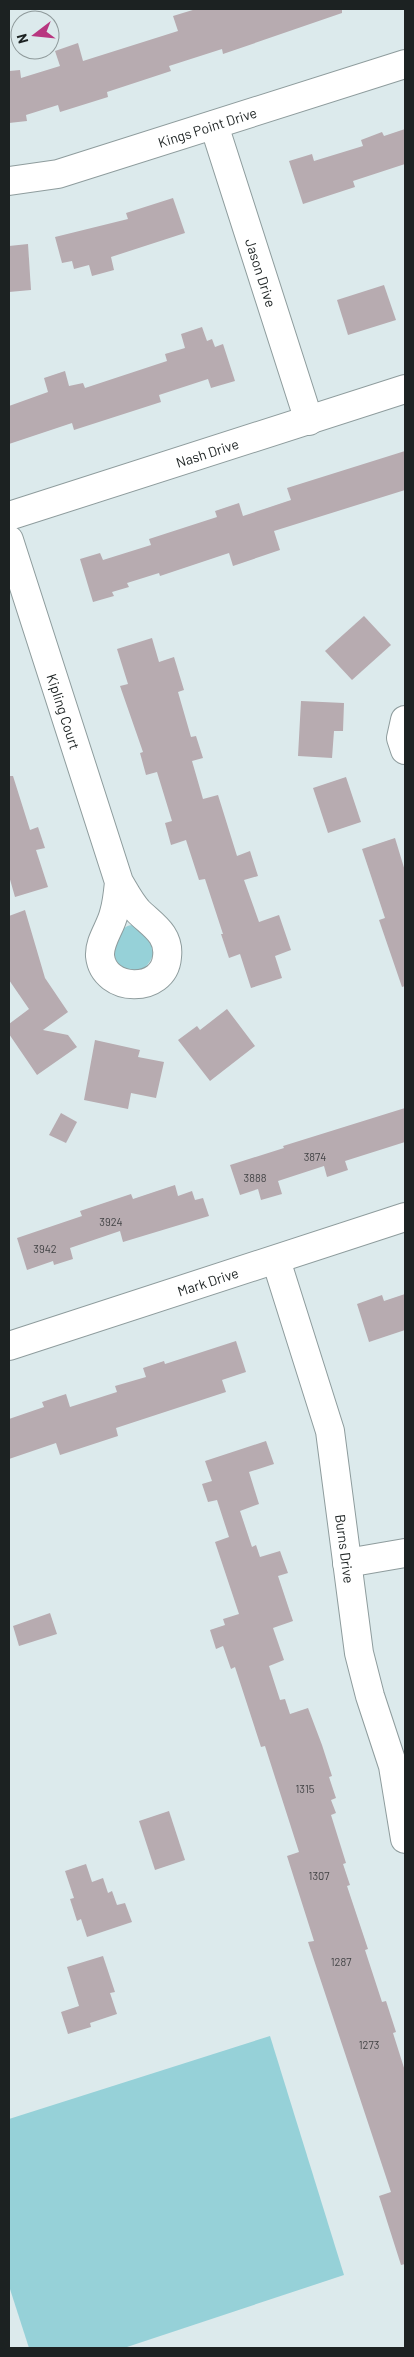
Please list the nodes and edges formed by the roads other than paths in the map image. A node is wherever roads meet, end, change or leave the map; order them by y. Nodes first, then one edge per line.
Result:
1 (405, 64) edge
2 (214, 125) junction
3 (9, 181) edge
4 (405, 389) edge
5 (309, 421) junction
6 (9, 516) edge
7 (9, 540) edge
8 (405, 720) edge
9 (405, 750) edge
10 (119, 882) dead end
11 (405, 1217) edge
12 (276, 1260) junction
13 (9, 1346) edge
14 (405, 1552) edge
15 (347, 1563) junction
16 (405, 1839) edge

1 - 2 street, Kings Point Drive
2 - 3 street, Kings Point Drive
2 - 5 street, Jason Drive
4 - 5 street, Nash Drive
5 - 6 street, Nash Drive
7 - 10 street, Kipling Court
8 - 9 street
11 - 12 street, Mark Drive
12 - 13 street, Mark Drive
12 - 15 street, Burns Drive
14 - 15 street
15 - 16 street, Burns Drive

